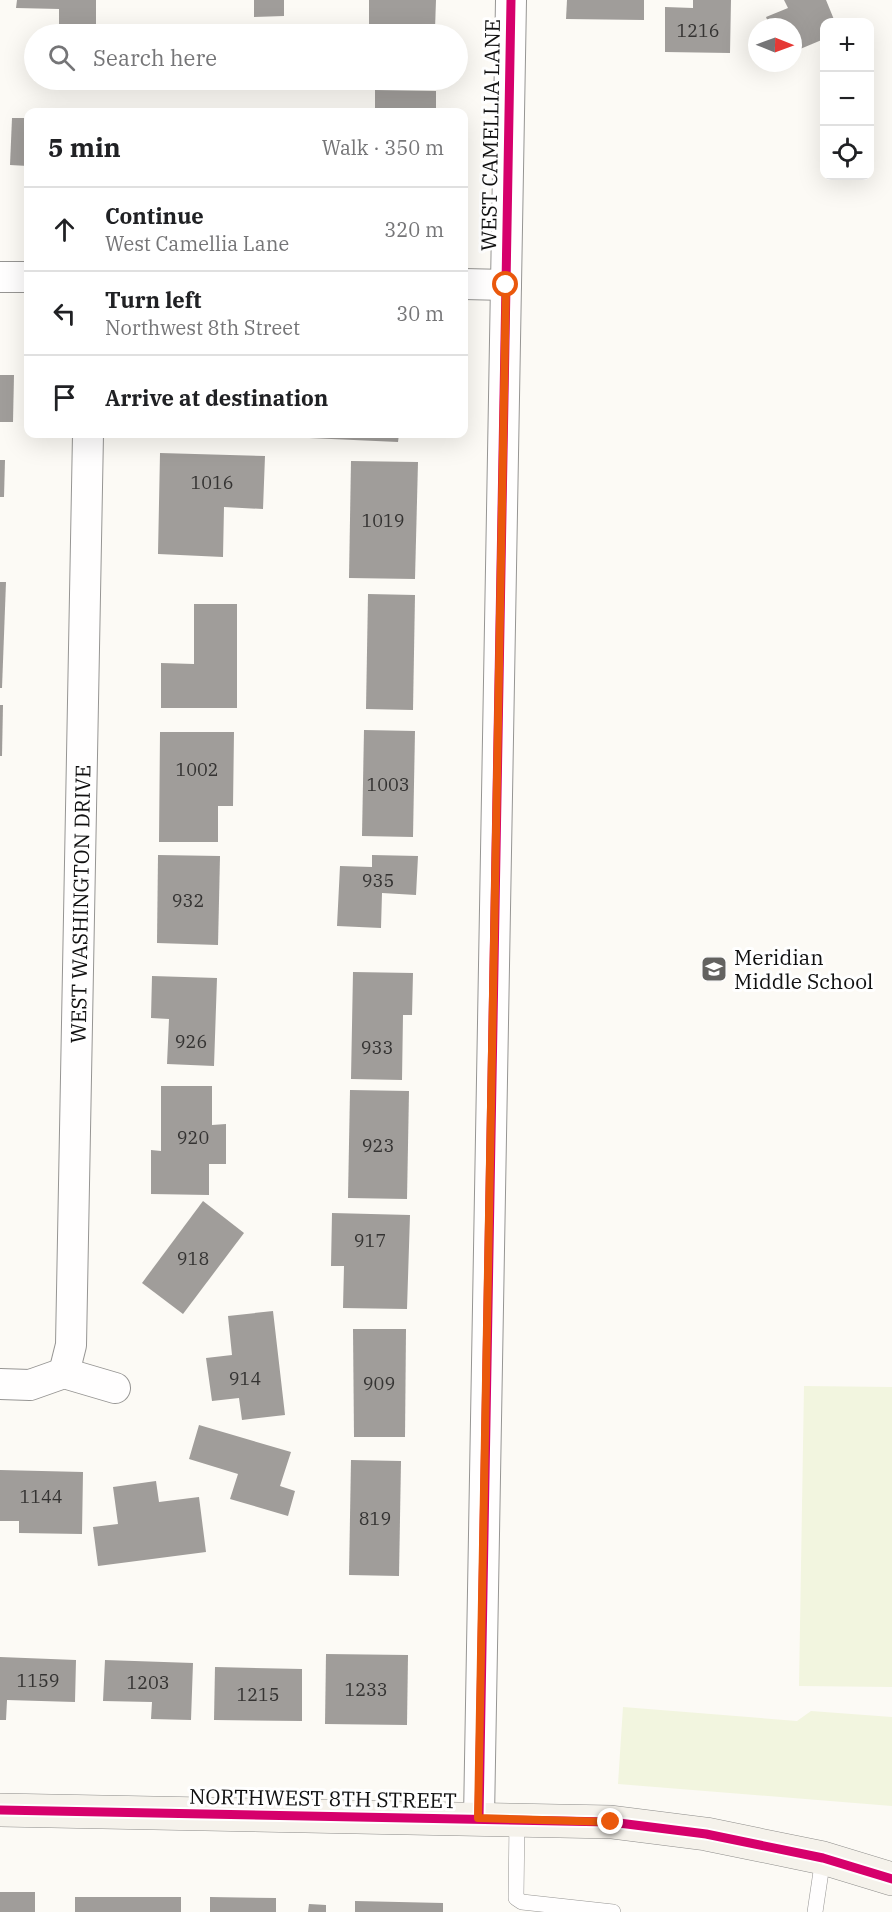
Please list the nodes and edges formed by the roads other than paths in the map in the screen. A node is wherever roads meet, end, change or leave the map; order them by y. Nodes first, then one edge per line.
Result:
1 (511, 0) edge
2 (0, 277) edge
3 (24, 277) edge
4 (468, 284) edge
5 (506, 285) junction
6 (88, 438) edge
7 (64, 1373) junction
8 (0, 1384) edge
9 (115, 1388) dead end
10 (0, 1810) edge
11 (478, 1818) junction
12 (517, 1819) junction
13 (823, 1858) junction
14 (892, 1879) edge
15 (613, 1912) edge
16 (815, 1912) edge

1 - 5 street, WEST CAMELLIA LANE
2 - 3 street
4 - 5 street
5 - 11 street, WEST CAMELLIA LANE
6 - 7 street, WEST WASHINGTON DRIVE
7 - 8 street
7 - 9 street
10 - 11 street, NORTHWEST 8TH STREET
11 - 12 street, NORTHWEST 8TH STREET
12 - 13 street, NORTHWEST 8TH STREET
12 - 15 lane
13 - 14 street, NORTHWEST 8TH STREET
13 - 16 lane

